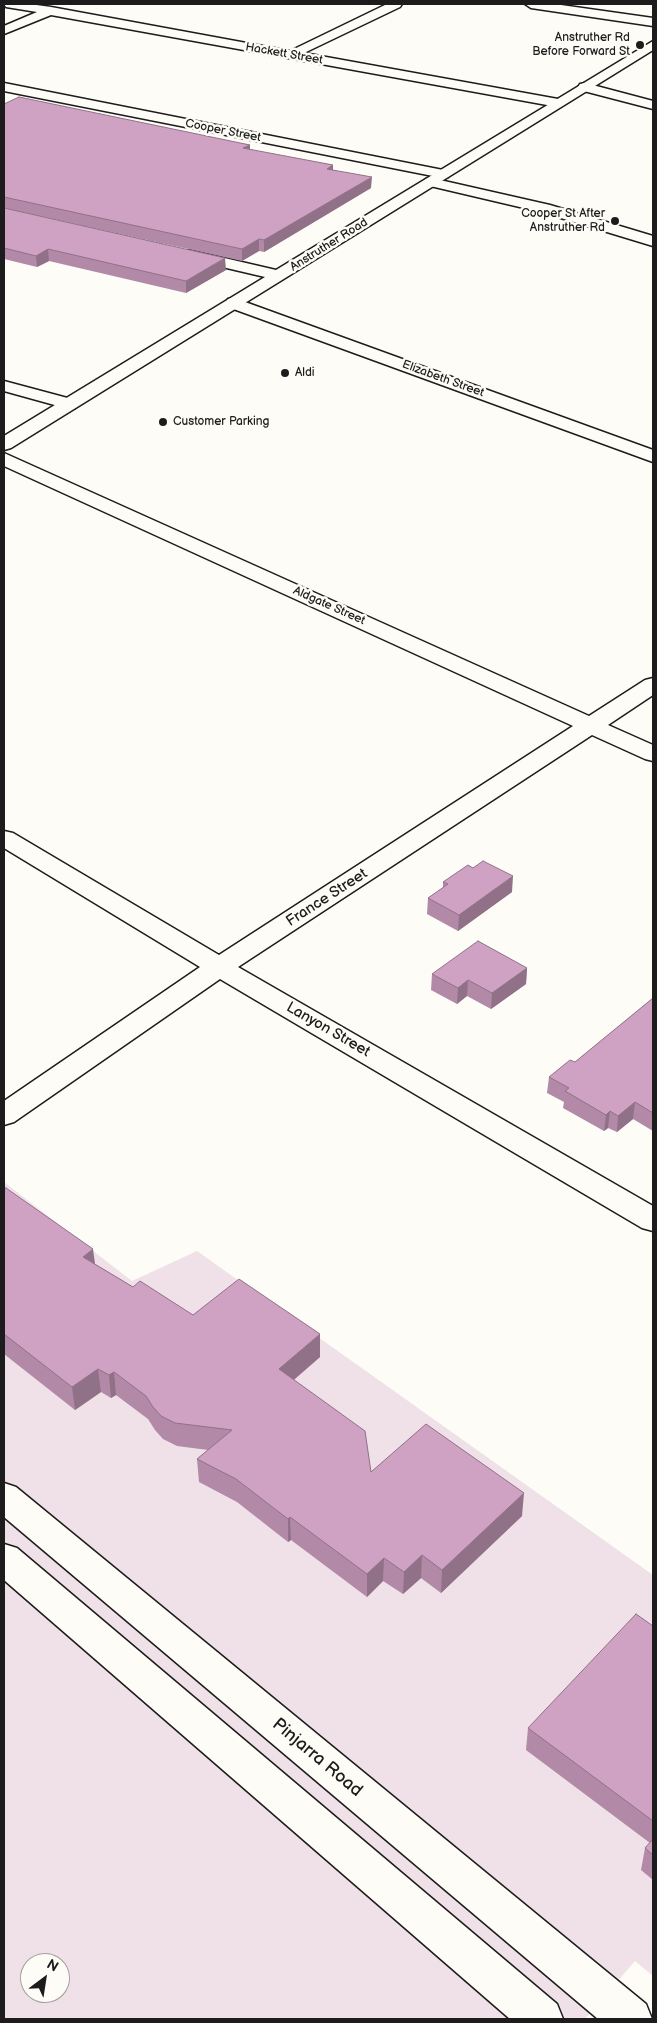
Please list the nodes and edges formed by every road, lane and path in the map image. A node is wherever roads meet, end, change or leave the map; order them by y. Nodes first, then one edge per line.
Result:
1 (10, 4) edge
2 (68, 4) edge
3 (396, 4) edge
4 (531, 4) edge
5 (50, 11) junction
6 (653, 23) edge
7 (4, 30) edge
8 (653, 45) edge
9 (291, 55) junction
10 (4, 87) edge
11 (585, 87) junction
12 (558, 103) junction
13 (653, 105) edge
14 (437, 178) junction
15 (4, 208) edge
16 (653, 241) edge
17 (175, 249) joint
18 (278, 276) junction
19 (234, 303) junction
20 (4, 386) edge
21 (70, 404) junction
22 (4, 444) edge
23 (653, 456) edge
24 (4, 458) edge
25 (653, 685) edge
26 (592, 726) junction
27 (653, 754) edge
28 (4, 838) edge
29 (219, 967) junction
30 (4, 1115) edge
31 (653, 1220) edge
32 (4, 1498) edge
33 (4, 1559) edge
34 (542, 2019) edge
35 (630, 2019) edge

1 - 5 street, Hackett Street
2 - 5 street
3 - 9 street
4 - 6 street
5 - 7 street
5 - 9 street, Hackett Street
8 - 11 street, Anstruther Road
9 - 12 street, Hackett Street
10 - 14 street, Cooper Street
11 - 12 street, Anstruther Road
11 - 13 street
12 - 14 street, Anstruther Road
14 - 16 street, Cooper Street
14 - 18 street, Anstruther Road
15 - 17 path
17 - 18 street
18 - 19 street, Anstruther Road
19 - 21 street, Anstruther Road
19 - 23 street, Elizabeth Street
20 - 21 street
21 - 22 street, Anstruther Road
24 - 26 street, Aldgate Street
25 - 26 street, France Street
26 - 27 street, Aldgate Street
26 - 29 street, France Street
28 - 29 street, Lanyon Street
29 - 30 street, France Street
29 - 31 street, Lanyon Street
32 - 35 street, Pinjarra Road
33 - 34 street

